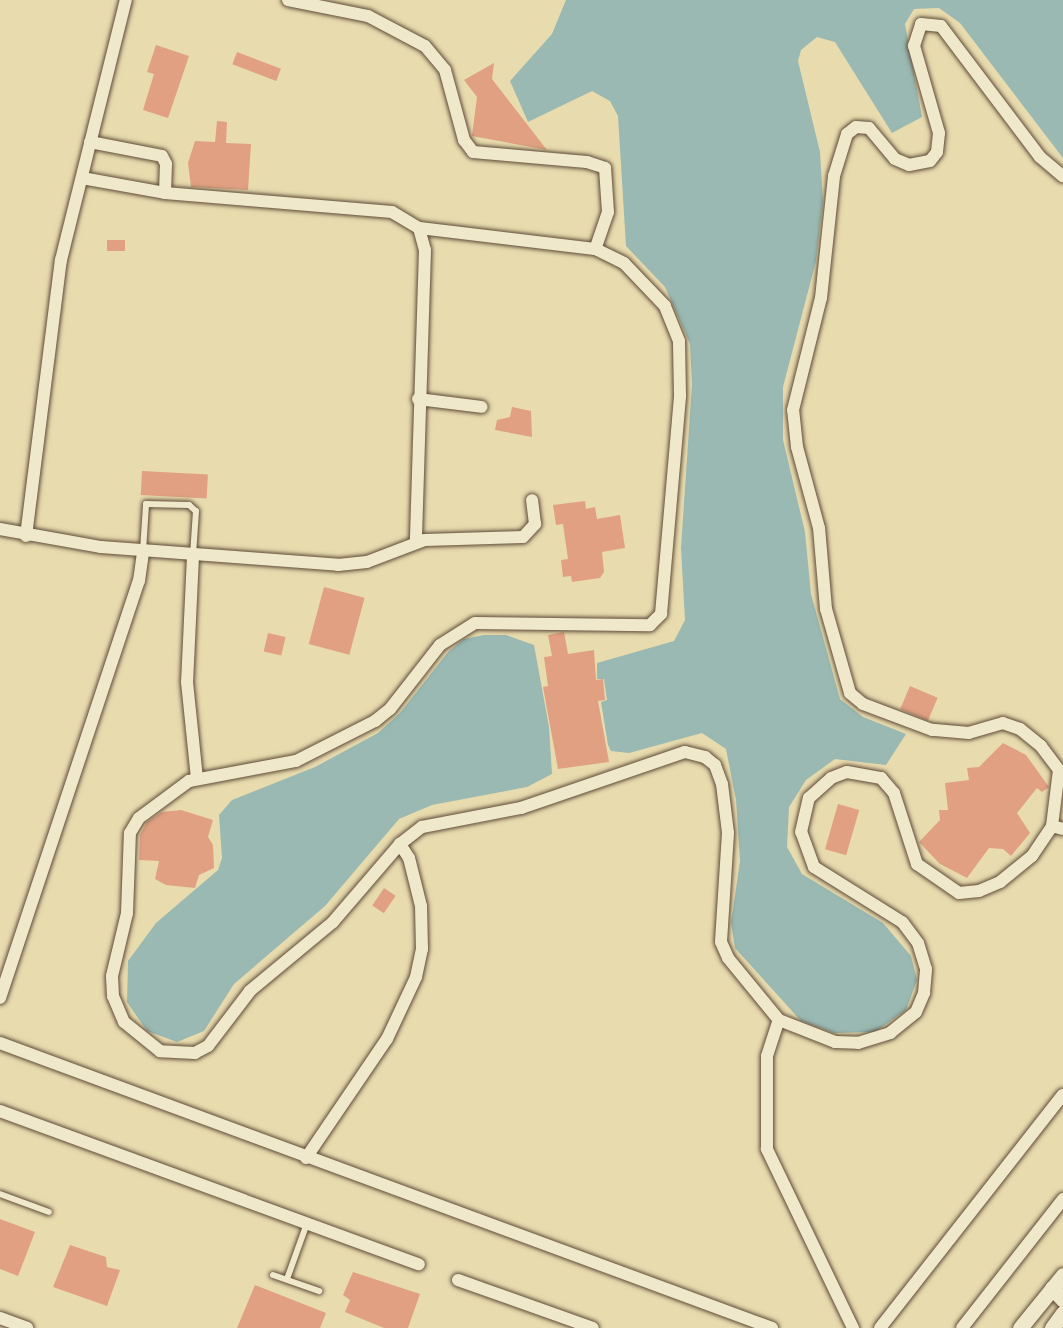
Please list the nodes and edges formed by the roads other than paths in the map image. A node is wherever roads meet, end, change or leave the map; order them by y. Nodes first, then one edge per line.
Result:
1 (126, 0) edge
2 (288, 0) edge
3 (90, 142) junction
4 (1063, 176) edge
5 (82, 178) junction
6 (165, 193) junction
7 (419, 228) junction
8 (595, 249) junction
9 (418, 399) junction
10 (482, 407) dead end
11 (532, 500) dead end
12 (0, 529) edge
13 (27, 536) junction
14 (416, 542) junction
15 (142, 551) junction
16 (193, 555) junction
17 (197, 778) junction
18 (1058, 828) edge
19 (400, 843) junction
20 (1, 991) edge
21 (778, 1020) junction
22 (0, 1042) edge
23 (1063, 1095) edge
24 (0, 1111) edge
25 (306, 1158) junction
26 (0, 1194) edge
27 (1063, 1199) edge
28 (49, 1212) dead end
29 (307, 1223) junction
30 (419, 1264) dead end
31 (273, 1275) dead end
32 (1063, 1275) edge
33 (287, 1279) junction
34 (458, 1280) dead end
35 (1052, 1288) junction
36 (319, 1291) dead end
37 (1063, 1300) edge
38 (1063, 1313) edge
39 (0, 1318) edge
40 (27, 1328) edge
41 (593, 1328) edge
42 (772, 1328) edge
43 (853, 1328) edge
44 (880, 1328) edge
45 (962, 1328) edge
46 (1020, 1328) edge
47 (1052, 1328) edge

1 - 3 street
2 - 8 street
3 - 5 street
3 - 6 street
4 - 18 street
5 - 6 street
5 - 13 street
6 - 7 street
7 - 8 street
7 - 9 street
8 - 17 street
9 - 10 street
9 - 14 street
11 - 14 street
12 - 13 street
13 - 15 street
14 - 16 street
15 - 16 street
15 - 16 lane
15 - 20 street
16 - 17 street
17 - 19 street
18 - 21 street
19 - 21 street
19 - 25 street
21 - 43 street
22 - 25 street
23 - 44 street
24 - 29 street
25 - 42 street
26 - 28 lane
27 - 45 street
29 - 30 street
29 - 33 lane
31 - 33 lane
32 - 35 street
33 - 36 lane
34 - 41 street
35 - 37 street
35 - 46 street
38 - 47 street
39 - 40 street

